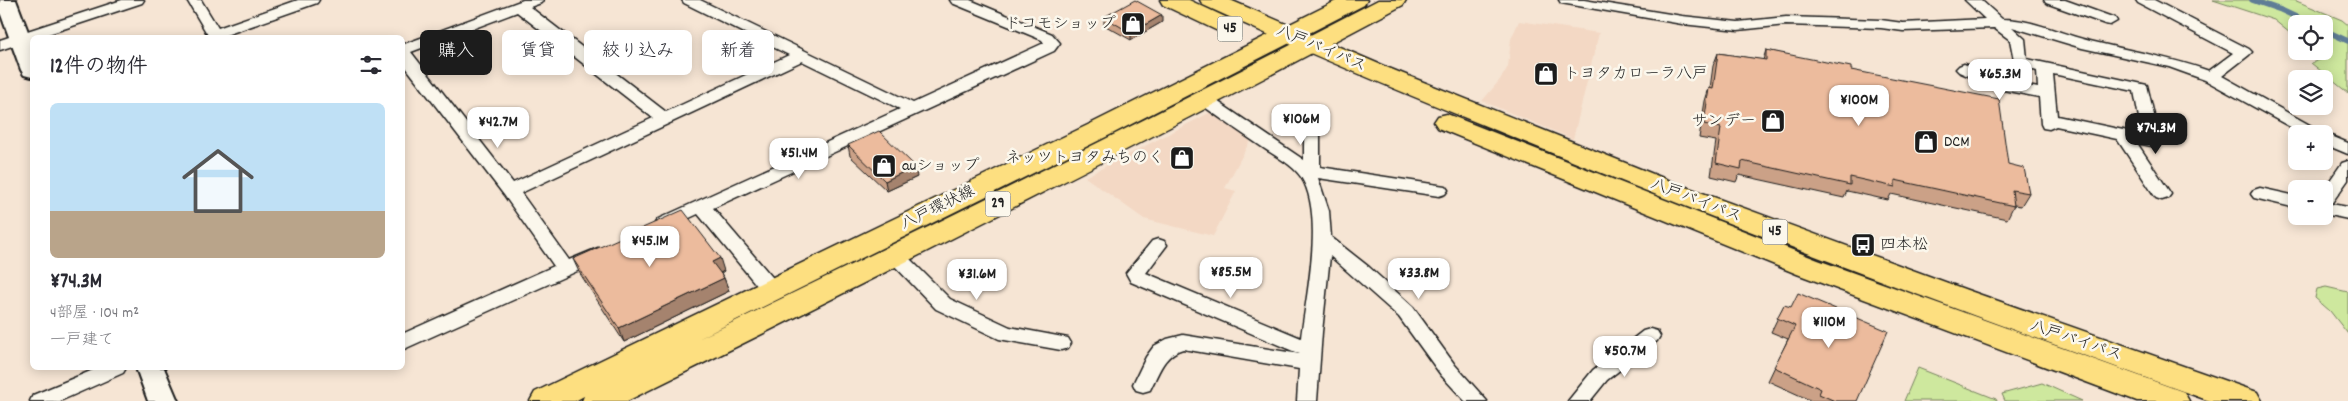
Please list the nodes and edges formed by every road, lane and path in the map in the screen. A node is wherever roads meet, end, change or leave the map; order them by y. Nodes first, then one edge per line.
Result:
1 (6, 0) edge
2 (137, 0) edge
3 (194, 0) edge
4 (312, 0) edge
5 (536, 0) edge
6 (689, 0) edge
7 (958, 0) edge
8 (1171, 0) edge
9 (1211, 0) edge
10 (1356, 0) edge
11 (1395, 0) edge
12 (1566, 0) edge
13 (1972, 0) edge
14 (2051, 0) edge
15 (2143, 0) edge
16 (518, 6) junction
17 (2110, 21) dead end
18 (1998, 23) junction
19 (214, 35) edge
20 (218, 35) edge
21 (10, 41) edge
22 (1288, 45) junction
23 (405, 50) edge
24 (405, 55) edge
25 (802, 55) junction
26 (30, 67) edge
27 (2045, 68) junction
28 (1964, 69) dead end
29 (2211, 77) junction
30 (2047, 94) junction
31 (1205, 100) junction
32 (914, 110) junction
33 (1312, 113) dead end
34 (665, 118) junction
35 (2299, 125) edge
36 (2123, 135) junction
37 (2333, 142) edge
38 (2348, 149) edge
39 (2348, 167) edge
40 (1308, 170) junction
41 (2333, 188) edge
42 (1439, 190) dead end
43 (510, 191) junction
44 (2162, 194) dead end
45 (2260, 194) dead end
46 (2288, 200) edge
47 (702, 207) junction
48 (2333, 210) edge
49 (2348, 213) edge
50 (650, 230) edge
51 (1322, 240) junction
52 (616, 245) edge
53 (1158, 245) dead end
54 (896, 256) junction
55 (565, 268) junction
56 (770, 289) junction
57 (1650, 336) dead end
58 (405, 342) edge
59 (1061, 343) dead end
60 (1309, 357) junction
61 (111, 370) edge
62 (151, 370) edge
63 (1143, 384) dead end
64 (40, 401) edge
65 (163, 401) edge
66 (546, 401) edge
67 (598, 401) edge
68 (1307, 401) edge
69 (1477, 401) edge
70 (1578, 401) edge
71 (2173, 401) edge
72 (2246, 401) edge

1 - 21 street
2 - 21 street
3 - 19 street
4 - 20 street
5 - 16 street
6 - 25 street
7 - 32 street
8 - 22 main road, 八戸バイパス / 45
9 - 22 main road, 八戸バイパス / 45
10 - 22 main road, 八戸環状線 / 29
11 - 22 main road, 八戸環状線 / 29
12 - 18 street
13 - 18 street
14 - 17 street
15 - 29 street
16 - 23 street
16 - 34 street
18 - 27 street
18 - 29 street
21 - 26 street
22 - 31 main road, 八戸環状線 / 29
22 - 56 main road, 八戸環状線 / 29
22 - 71 main road, 八戸バイパス / 45
22 - 72 main road, 八戸バイパス / 45
24 - 43 street
25 - 32 street
25 - 34 street
27 - 30 street
27 - 36 street
28 - 30 street
29 - 35 street
30 - 36 street
31 - 40 street
31 - 54 main road, 八戸環状線 / 29
32 - 47 street
33 - 40 street
34 - 43 street
36 - 44 street
37 - 38 street
39 - 41 street
40 - 42 street
40 - 51 street
43 - 55 street
45 - 46 street
47 - 50 street
47 - 56 street
48 - 49 street
51 - 60 street
51 - 69 street
52 - 55 street
53 - 60 street
54 - 59 street
54 - 67 main road, 八戸環状線 / 29
55 - 58 street
56 - 66 main road, 八戸環状線 / 29
57 - 70 street
60 - 63 street
60 - 68 street
61 - 64 street
62 - 65 street

